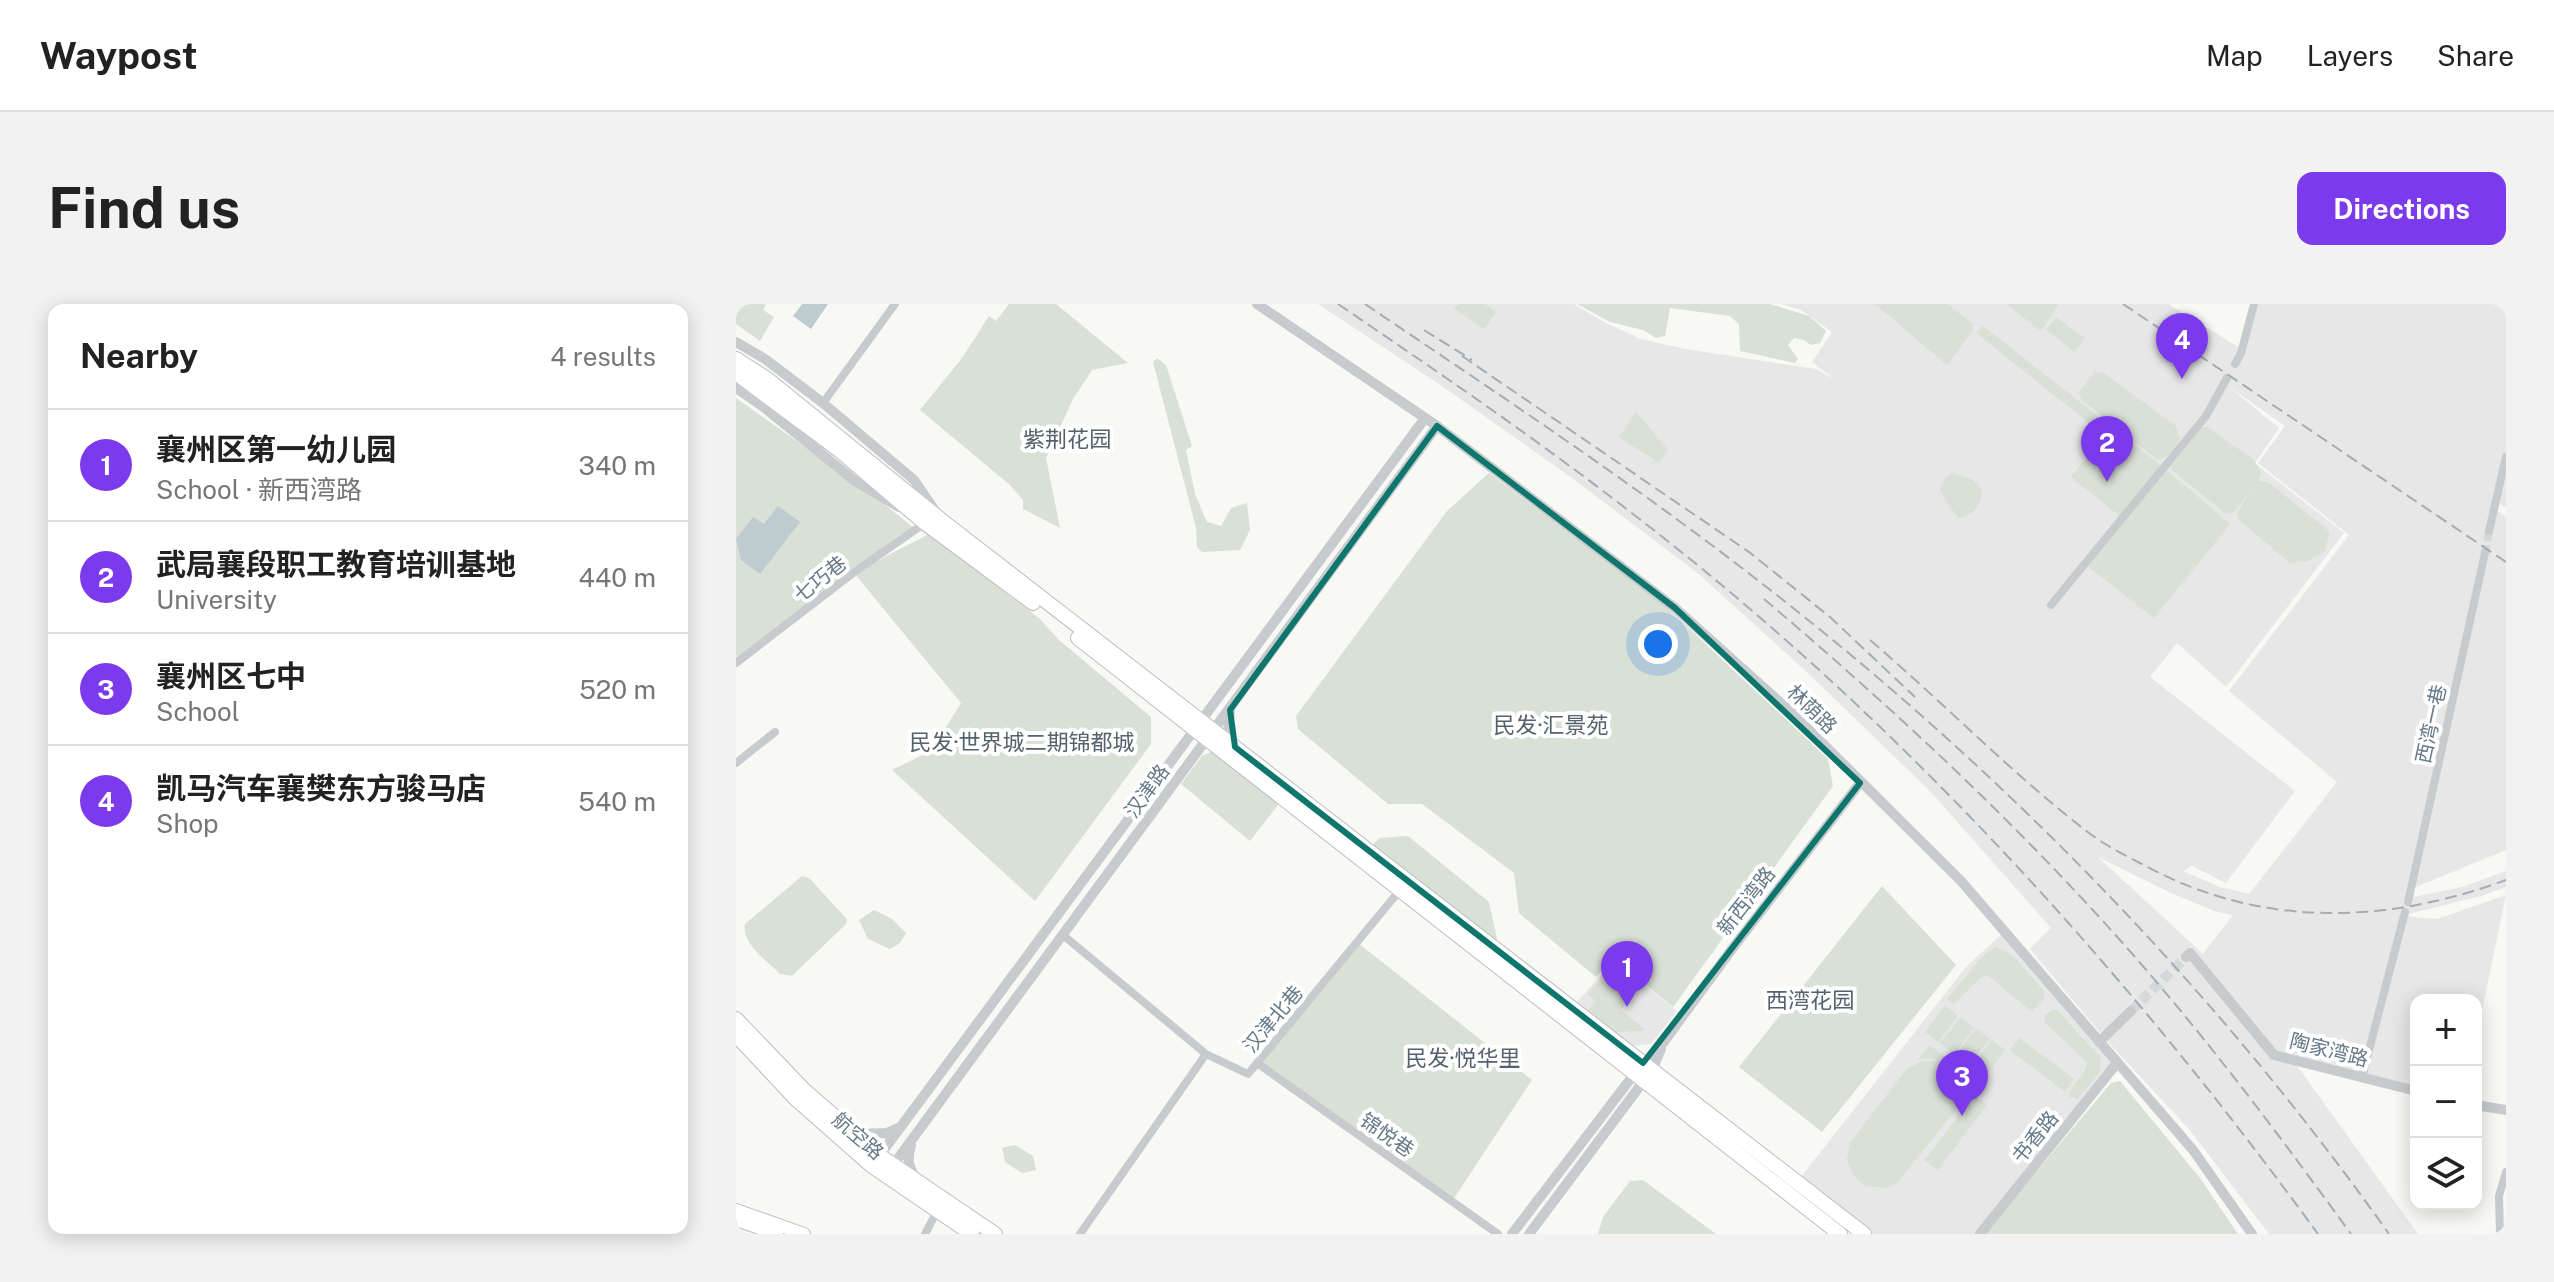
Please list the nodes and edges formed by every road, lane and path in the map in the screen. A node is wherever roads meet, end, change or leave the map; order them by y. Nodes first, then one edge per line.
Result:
1 (895, 304) edge
2 (1257, 304) edge
3 (2254, 304) edge
4 (736, 342) edge
5 (736, 359) edge
6 (2235, 364) dead end
7 (736, 373) edge
8 (2227, 378) dead end
9 (736, 388) edge
10 (823, 403) junction
11 (1425, 418) junction
12 (1437, 426) junction
13 (842, 445) junction
14 (2506, 457) edge
15 (941, 520) junction
16 (925, 523) junction
17 (2489, 531) tunnel mouth
18 (2485, 553) tunnel mouth
19 (2051, 605) dead end
20 (736, 663) edge
21 (1216, 703) junction
22 (1230, 710) junction
23 (1180, 711) junction
24 (1205, 730) junction
25 (775, 732) dead end
26 (1183, 748) junction
27 (1229, 749) junction
28 (1197, 755) junction
29 (736, 763) edge
30 (1860, 783) junction
31 (1400, 890) junction
32 (2408, 902) dead end
33 (2405, 912) dead end
34 (1063, 935) junction
35 (2186, 957) dead end
36 (2131, 1011) tunnel mouth
37 (736, 1019) edge
38 (736, 1035) edge
39 (2099, 1042) junction
40 (1206, 1054) junction
41 (1257, 1063) junction
42 (2117, 1063) junction
43 (1644, 1071) junction
44 (2362, 1077) junction
45 (2410, 1089) edge
46 (2482, 1106) edge
47 (2506, 1110) edge
48 (902, 1126) junction
49 (855, 1134) junction
50 (913, 1138) junction
51 (876, 1161) junction
52 (889, 1171) junction
53 (2506, 1172) edge
54 (922, 1186) junction
55 (736, 1210) edge
56 (937, 1211) junction
57 (736, 1220) edge
58 (777, 1234) edge
59 (804, 1234) edge
60 (925, 1234) edge
61 (972, 1234) edge
62 (995, 1234) edge
63 (1080, 1234) edge
64 (1498, 1234) edge
65 (1512, 1234) edge
66 (1529, 1234) edge
67 (1840, 1234) edge
68 (1864, 1234) edge
69 (1980, 1234) edge
70 (2252, 1234) edge
71 (2500, 1234) edge

1 - 10 street
2 - 11 street, 林荫路
3 - 6 street
4 - 10 street
5 - 13 main road
7 - 13 main road
8 - 19 street
9 - 16 street
10 - 15 street
11 - 12 street, 林荫路
11 - 21 street, 汉津路
12 - 22 street, 汉津路
12 - 30 street, 林荫路
13 - 15 main road
13 - 16 main road
14 - 17 street
15 - 23 main road
16 - 20 street, 七巧巷
16 - 23 main road
18 - 32 street, 西湾一巷
21 - 23 street
21 - 24 street, 汉津路
22 - 24 street, 汉津路
22 - 27 street
23 - 24 main road
23 - 26 street
24 - 26 street, 汉津路
24 - 27 main road
24 - 28 street, 汉津路
25 - 29 street
26 - 48 street, 汉津路
27 - 28 street
27 - 31 main road
27 - 43 main road
28 - 34 street, 汉津路
30 - 39 street, 林荫路
30 - 43 street, 新西湾路
31 - 41 street, 汉津北巷
31 - 43 main road
33 - 44 street
34 - 40 street
34 - 50 street, 汉津路
35 - 44 street, 陶家湾路
36 - 39 street
37 - 49 main road, 航空路
38 - 51 main road, 航空路
39 - 42 street, 林荫路
40 - 41 street, 汉津北巷
40 - 63 street
41 - 64 street, 锦悦巷
42 - 69 street, 书香路
42 - 70 street, 林荫路
43 - 65 street, 新西湾路
43 - 66 street, 新西湾路
43 - 67 main road
43 - 68 main road
44 - 45 street, 陶家湾路
46 - 47 street
48 - 49 street
48 - 51 street, 汉津路
49 - 51 main road, 航空路
50 - 52 street, 汉津路
50 - 54 street
51 - 52 main road, 航空路
52 - 54 main road, 航空路
52 - 56 main road, 航空路
53 - 71 street
54 - 62 main road, 航空路
55 - 59 main road
56 - 60 street
56 - 61 main road, 航空路
57 - 58 main road

